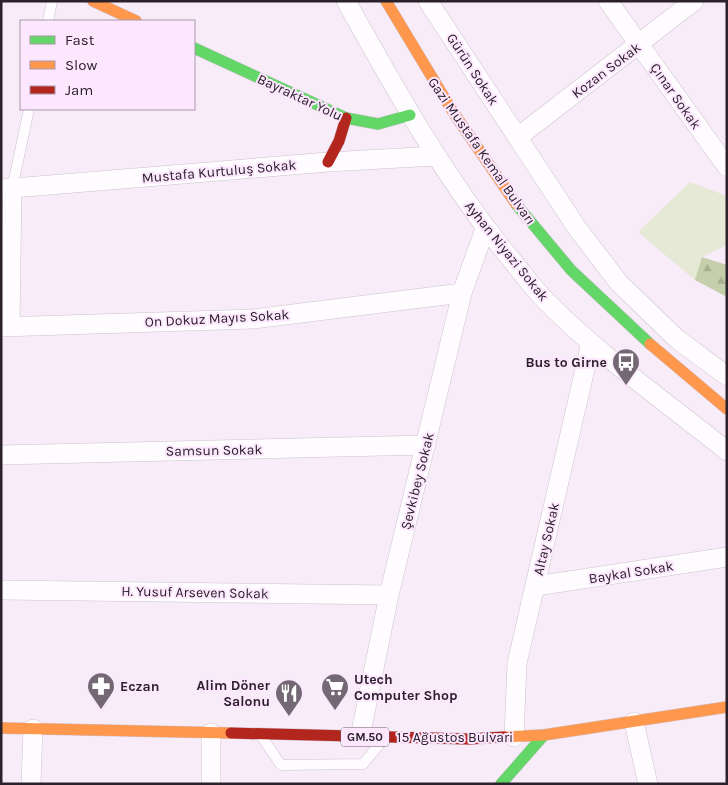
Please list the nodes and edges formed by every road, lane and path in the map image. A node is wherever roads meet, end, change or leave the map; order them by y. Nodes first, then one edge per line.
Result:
1 (52, 1) edge
2 (93, 1) edge
3 (346, 1) edge
4 (386, 1) edge
5 (428, 1) edge
6 (608, 1) edge
7 (694, 1) edge
8 (48, 20) edge
9 (134, 20) edge
10 (639, 44) junction
11 (195, 48) edge
12 (29, 110) edge
13 (410, 115) junction
14 (346, 118) junction
15 (518, 137) junction
16 (436, 156) junction
17 (328, 162) junction
18 (727, 167) edge
19 (7, 189) edge
20 (485, 229) junction
21 (462, 293) junction
22 (6, 326) edge
23 (591, 343) junction
24 (727, 376) edge
25 (727, 409) edge
26 (426, 445) junction
27 (727, 451) edge
28 (1, 455) edge
29 (727, 557) edge
30 (536, 586) junction
31 (1, 590) edge
32 (390, 594) junction
33 (727, 707) edge
34 (634, 722) junction
35 (1, 728) edge
36 (33, 729) junction
37 (210, 734) junction
38 (260, 734) junction
39 (544, 735) junction
40 (360, 737) junction
41 (384, 737) junction
42 (514, 737) junction
43 (31, 784) edge
44 (211, 784) edge
45 (501, 784) edge
46 (648, 784) edge

1 - 8 lane
2 - 9 main road
3 - 13 street, Ayhan Niyazi Sokak
4 - 25 main road, Gazi Mustafa Kemal Bulvarı
5 - 15 street, Gürün Sokak
6 - 10 street, Çınar Sokak
7 - 10 street, Kozan Sokak
10 - 15 street, Kozan Sokak
10 - 18 street, Çınar Sokak
11 - 14 main road, Bayraktar Yolu
12 - 19 lane
13 - 14 main road, Bayraktar Yolu
13 - 16 street, Ayhan Niyazi Sokak
14 - 17 main road
15 - 24 street, Gürün Sokak
16 - 17 street, Mustafa Kurtuluş Sokak
16 - 20 street, Ayhan Niyazi Sokak
17 - 19 street, Mustafa Kurtuluş Sokak
19 - 22 street
20 - 21 street, Şevkibey Sokak
20 - 23 street, Ayhan Niyazi Sokak
21 - 22 street, On Dokuz Mayıs Sokak
21 - 26 street, Şevkibey Sokak
23 - 27 street, Ayhan Niyazi Sokak
23 - 30 street, Altay Sokak
26 - 28 street, Samsun Sokak
26 - 32 street, Şevkibey Sokak
29 - 30 street, Baykal Sokak
30 - 42 street, Altay Sokak
31 - 32 street, H. Yusuf Arseven Sokak
32 - 40 street, Şevkibey Sokak
33 - 34 main road, 15 Ağustos Bulvari / GM.50
34 - 39 main road, 15 Ağustos Bulvari / GM.50
34 - 46 street
35 - 36 main road, 15 Ağustos Bulvari / GM.50
36 - 37 main road, 15 Ağustos Bulvari / GM.50
36 - 43 street
37 - 38 main road, 15 Ağustos Bulvari / GM.50
37 - 44 street
38 - 40 main road, 15 Ağustos Bulvari / GM.50
38 - 41 lane
39 - 42 main road, 15 Ağustos Bulvari / GM.50
39 - 45 main road
40 - 41 main road, 15 Ağustos Bulvari / GM.50
41 - 42 main road, 15 Ağustos Bulvari / GM.50

